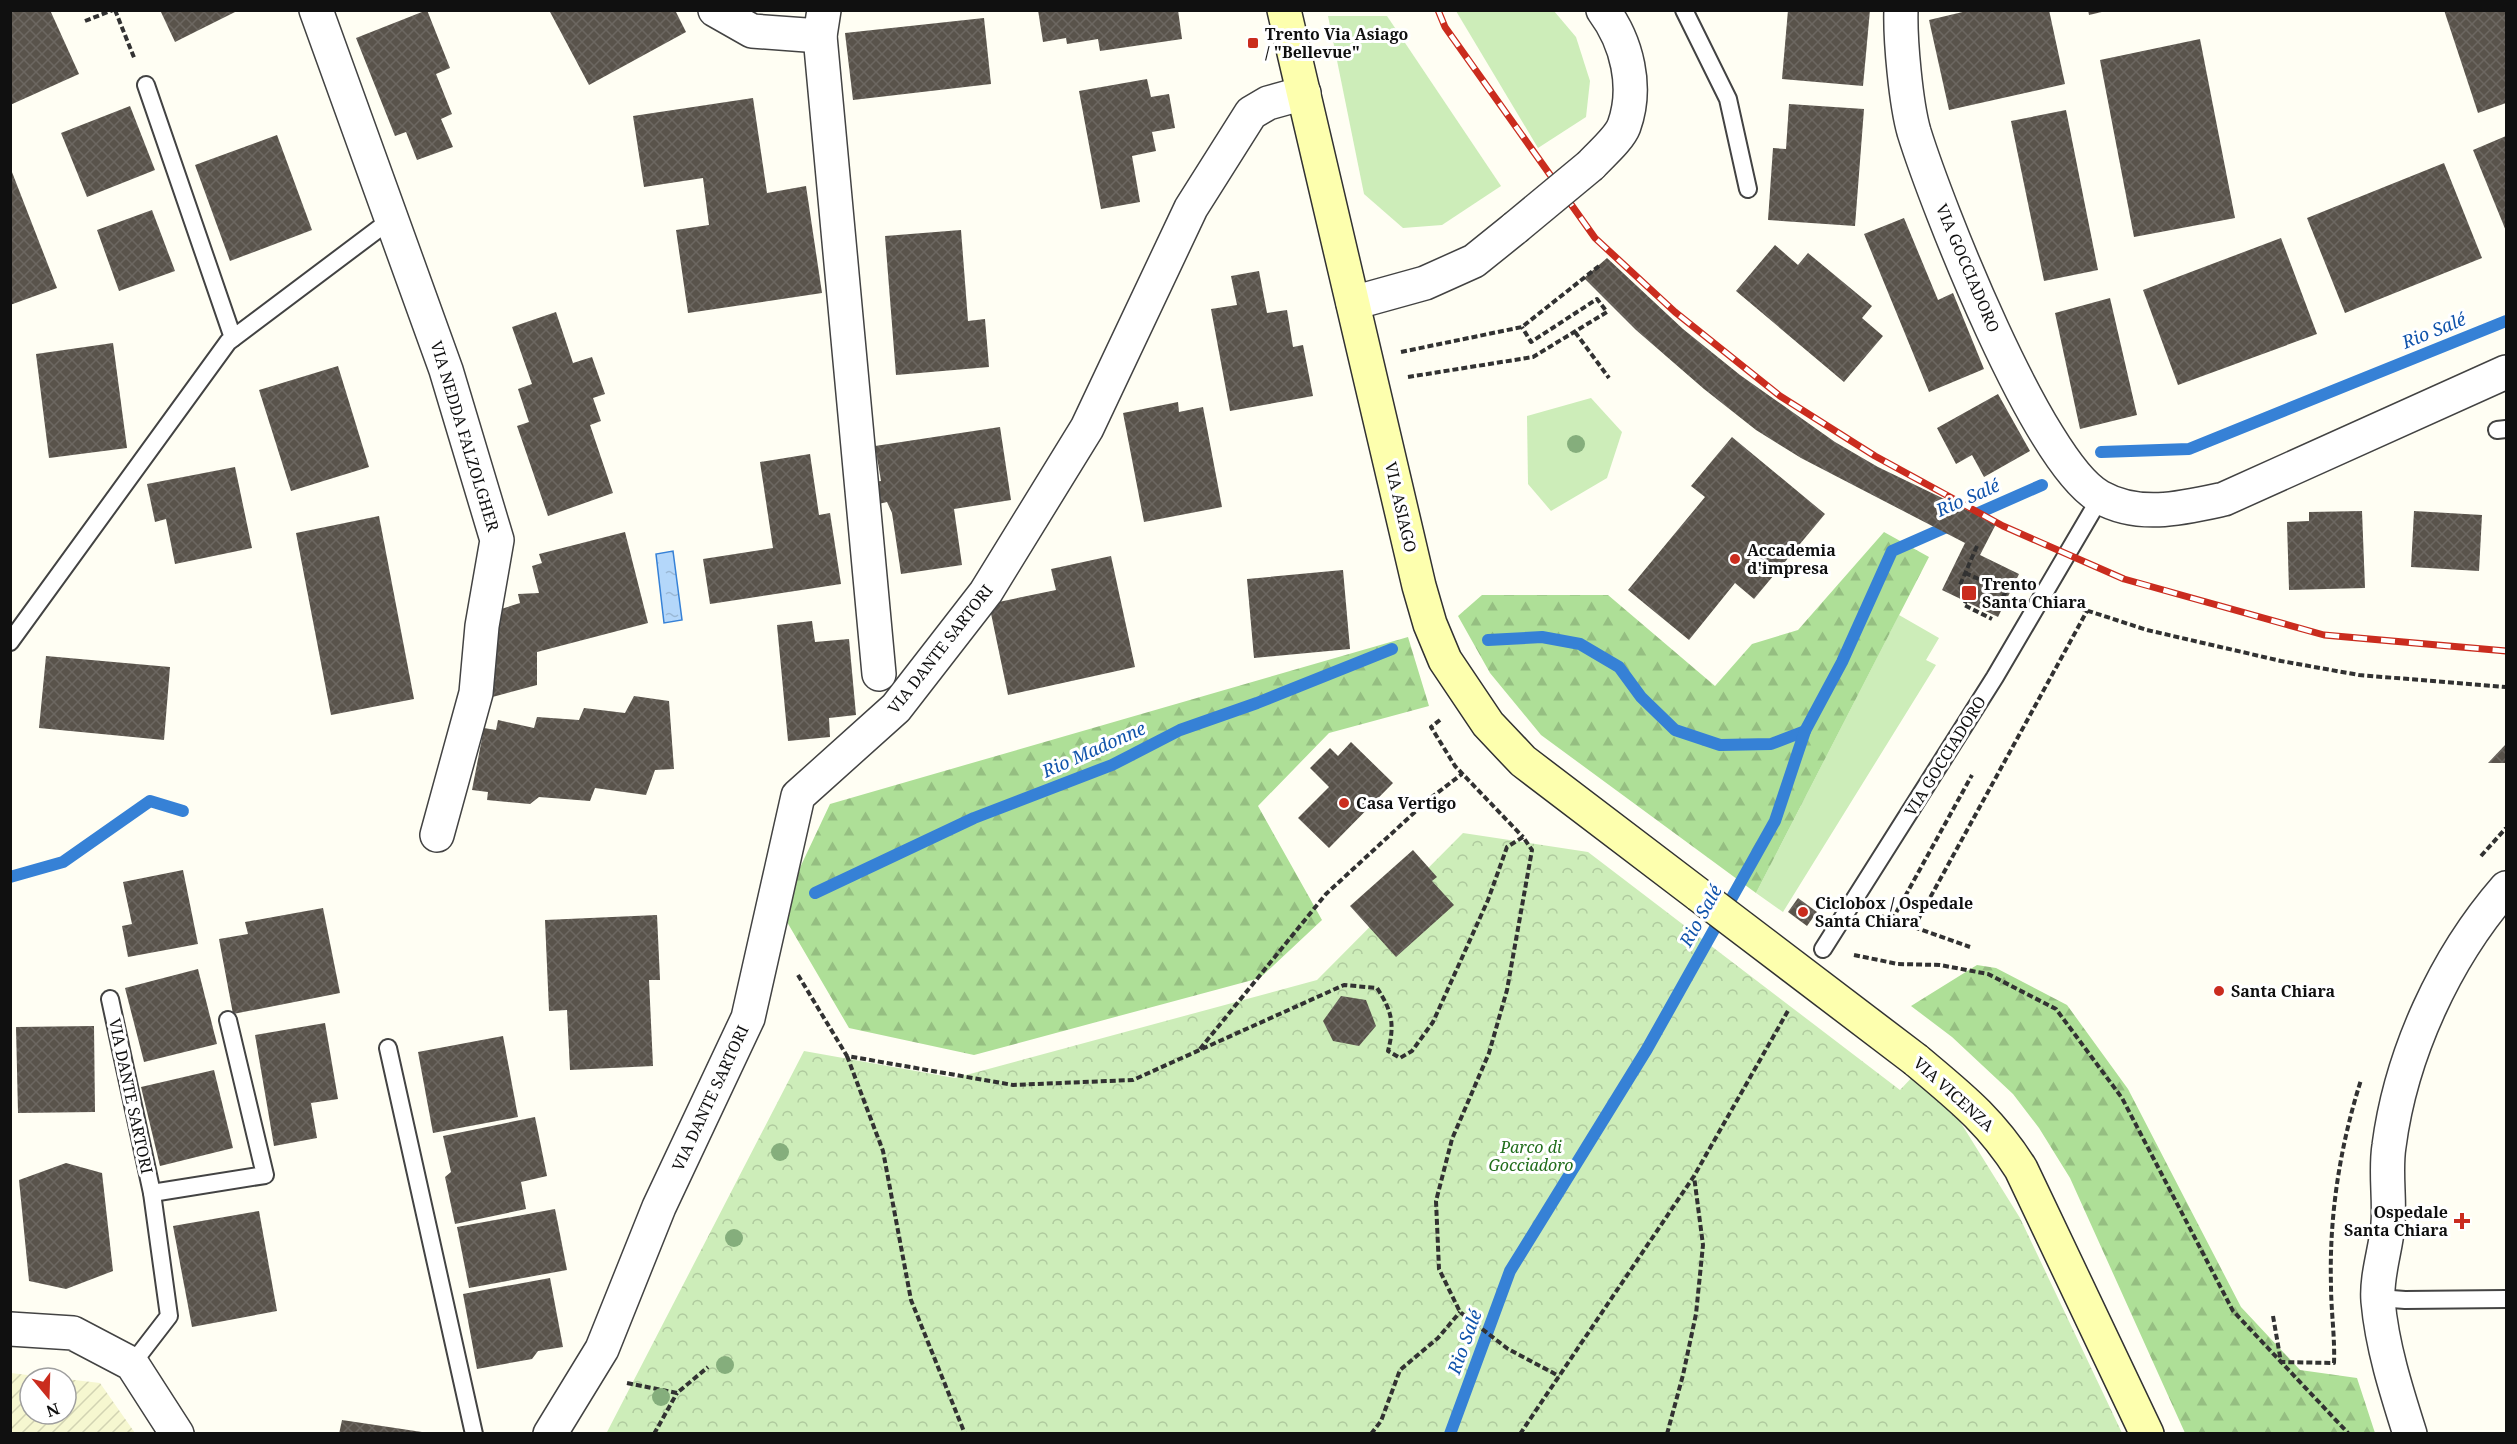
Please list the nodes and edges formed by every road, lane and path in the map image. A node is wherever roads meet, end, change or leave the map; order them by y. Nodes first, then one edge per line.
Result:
1 (114, 10) edge
2 (316, 10) edge
3 (715, 10) edge
4 (1284, 10) edge
5 (1603, 10) edge
6 (1684, 10) edge
7 (1901, 10) edge
8 (85, 21) dead end
9 (822, 23) edge
10 (122, 30) dead end
11 (146, 85) dead end
12 (1304, 93) junction
13 (1748, 189) dead end
14 (393, 218) junction
15 (1599, 266) dead end
16 (1353, 303) junction
17 (1522, 327) junction
18 (1575, 332) junction
19 (233, 338) junction
20 (1397, 353) dead end
21 (2506, 372) edge
22 (1402, 378) dead end
23 (1609, 378) dead end
24 (2100, 498) junction
25 (1977, 546) dead end
26 (1965, 573) junction
27 (1993, 618) junction
28 (1989, 626) dead end
29 (10, 642) edge
30 (879, 674) dead end
31 (2506, 687) edge
32 (1446, 715) dead end
33 (1462, 774) junction
34 (437, 835) dead end
35 (1523, 837) junction
36 (2506, 888) edge
37 (1700, 895) joint
38 (1892, 920) dead end
39 (1914, 927) junction
40 (765, 931) junction
41 (1971, 947) dead end
42 (1823, 949) joint
43 (110, 999) dead end
44 (1793, 1000) dead end
45 (228, 1020) dead end
46 (388, 1048) dead end
47 (1199, 1050) junction
48 (847, 1056) junction
49 (1694, 1176) junction
50 (152, 1193) junction
51 (2378, 1298) junction
52 (2506, 1299) edge
53 (1460, 1312) junction
54 (2273, 1316) dead end
55 (10, 1329) edge
56 (2281, 1362) junction
57 (132, 1364) junction
58 (708, 1367) dead end
59 (1559, 1376) junction
60 (636, 1386) dead end
61 (677, 1393) junction
62 (177, 1434) edge
63 (474, 1434) edge
64 (550, 1434) edge
65 (654, 1434) edge
66 (965, 1434) edge
67 (1371, 1434) edge
68 (1520, 1434) edge
69 (1667, 1434) edge
70 (2147, 1434) edge
71 (2349, 1434) edge
72 (2410, 1434) edge

1 - 8 path
1 - 10 path
2 - 14 street, VIA NEDDA FALZOLGHER
3 - 9 street
4 - 12 main road, VIA ASIAGO
5 - 16 street, bridge
6 - 13 lane
7 - 24 street, VIA GOCCIADORO
9 - 30 street
11 - 19 lane
12 - 16 main road, VIA ASIAGO
12 - 40 street, VIA DANTE SARTORI
14 - 19 lane
14 - 34 street, VIA NEDDA FALZOLGHER
15 - 17 path
16 - 37 main road, VIA ASIAGO
17 - 18 path
17 - 20 path
18 - 22 path
18 - 23 path
19 - 29 lane
21 - 24 street, VIA GOCCIADORO
24 - 42 lane, VIA GOCCIADORO
25 - 26 path
26 - 27 path
26 - 27 path
27 - 28 path
31 - 39 path
32 - 33 path
33 - 35 path
33 - 47 path
35 - 47 path
35 - 53 path
36 - 51 street
37 - 70 main road, VIA VICENZA, bridge
38 - 39 path
39 - 41 path
40 - 48 path
40 - 64 street, VIA DANTE SARTORI
42 - 56 path
43 - 50 lane, VIA DANTE SARTORI
44 - 49 path
45 - 50 lane, VIA DANTE SARTORI
46 - 63 lane
47 - 48 path
48 - 66 path
49 - 59 path
49 - 69 path
50 - 57 lane, VIA DANTE SARTORI
51 - 52 lane
51 - 72 street
53 - 59 path
53 - 67 path
54 - 56 path
55 - 57 street
56 - 71 path
57 - 62 street
58 - 61 path
59 - 68 path
60 - 61 path
61 - 65 path

